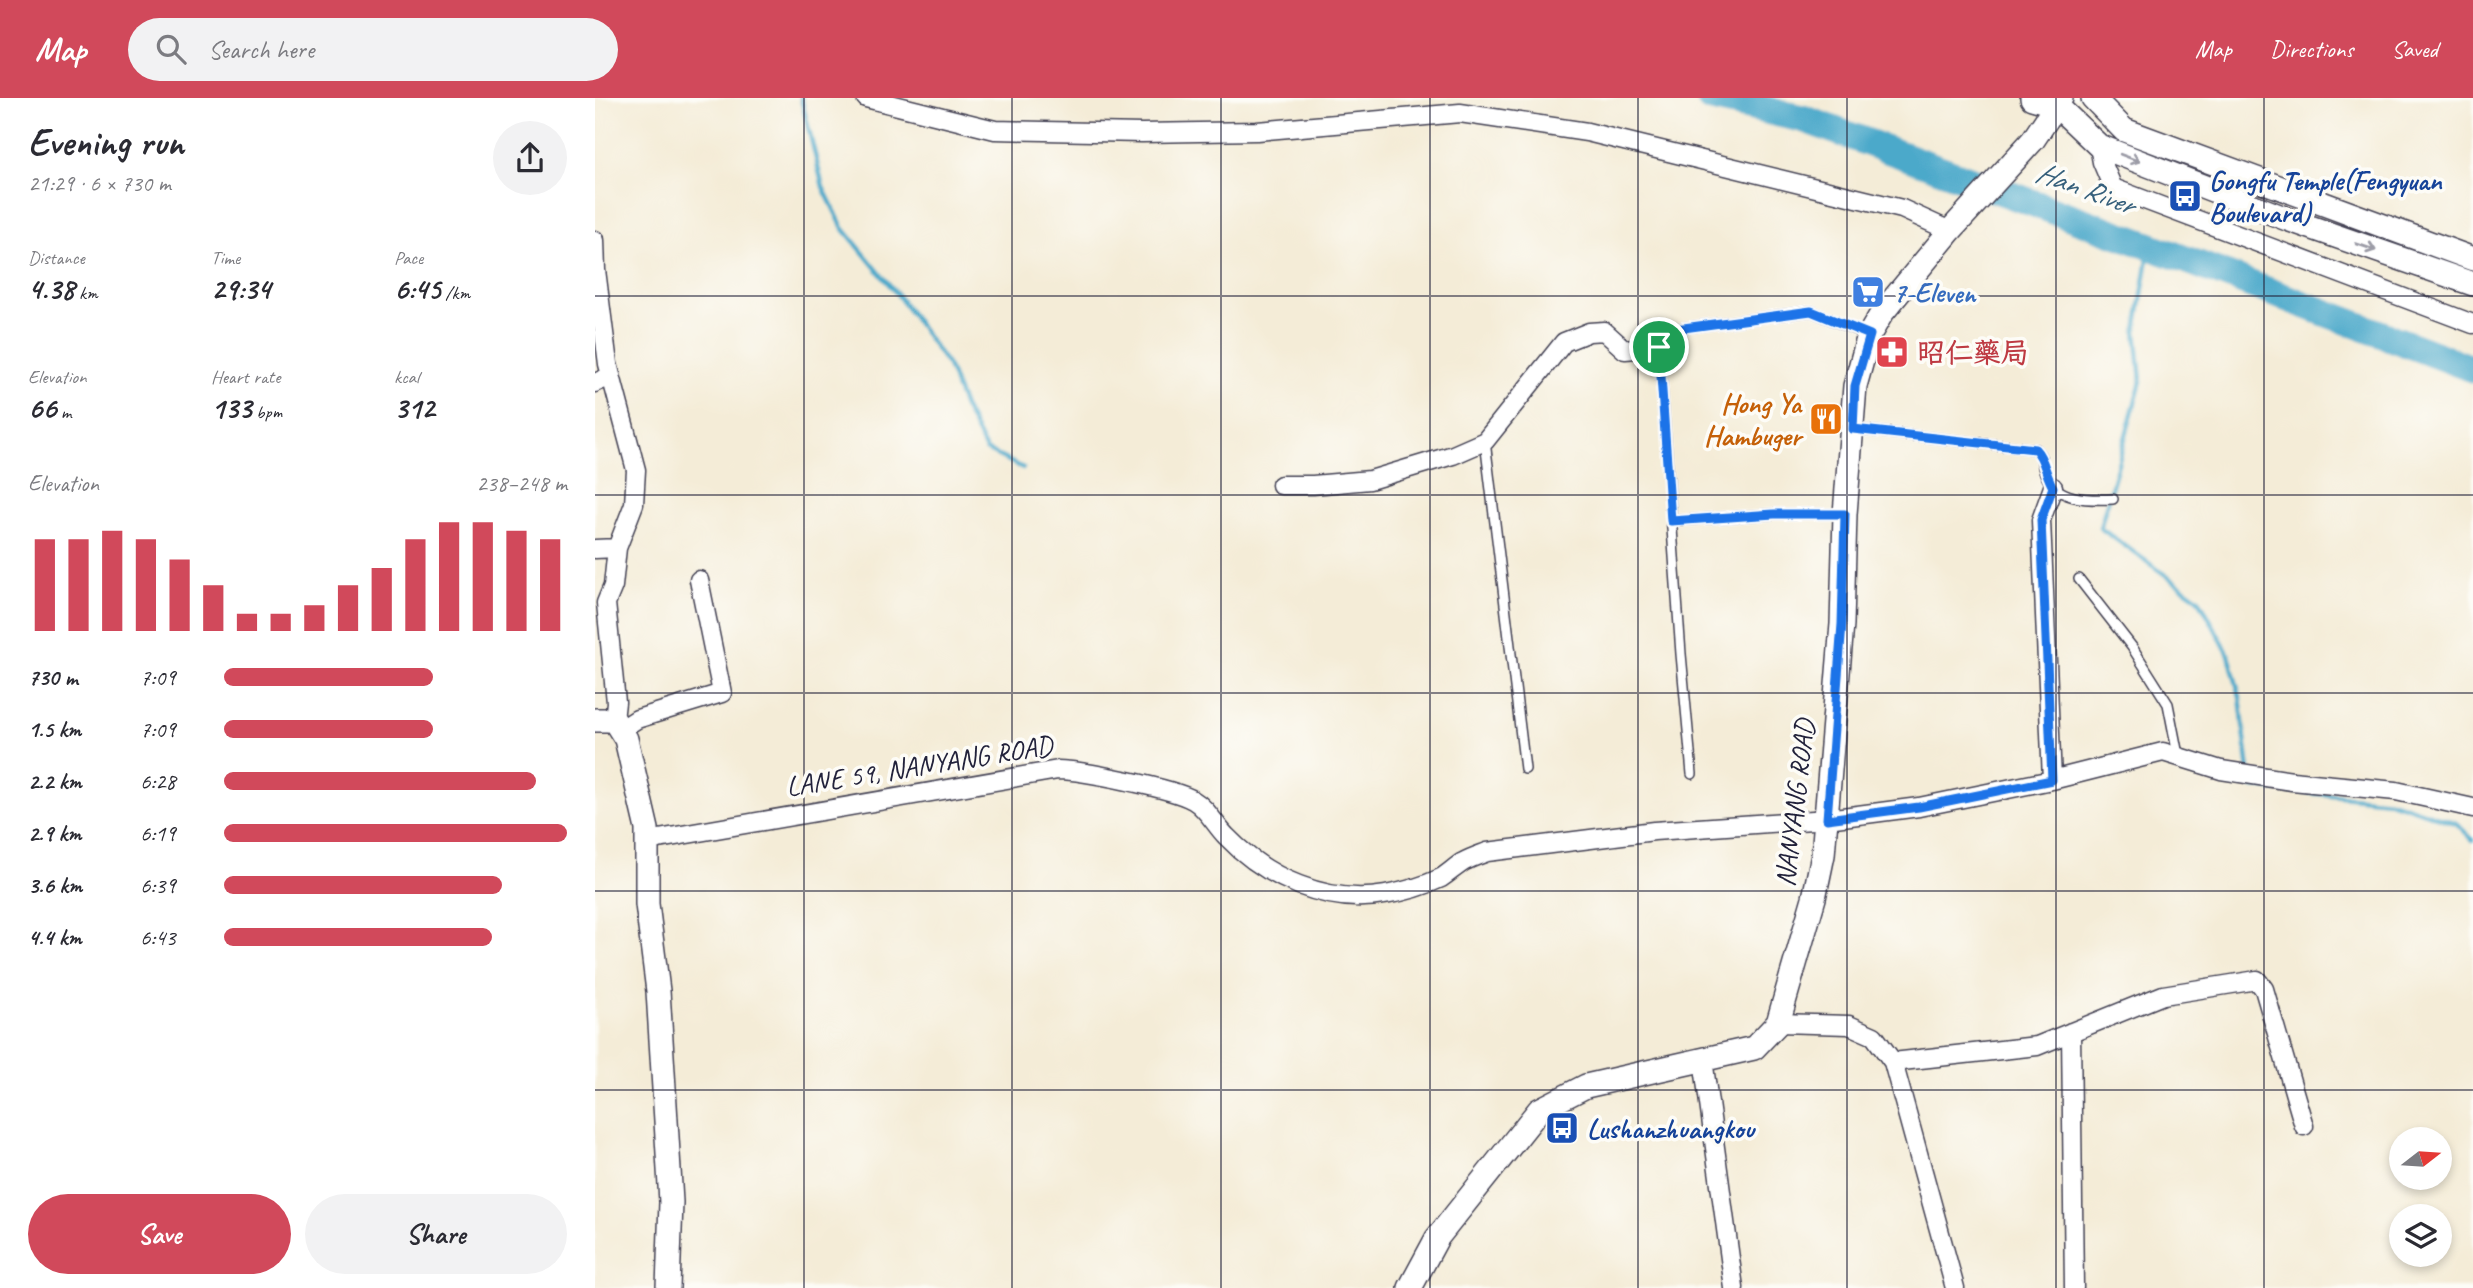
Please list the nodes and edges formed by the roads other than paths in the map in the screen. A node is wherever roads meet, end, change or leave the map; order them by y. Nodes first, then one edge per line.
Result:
1 (866, 98) edge
2 (2032, 98) edge
3 (2093, 98) edge
4 (2059, 101) edge
5 (2099, 146) junction
6 (1954, 227) junction
7 (595, 240) edge
8 (2473, 259) edge
9 (596, 269) edge
10 (2473, 284) edge
11 (2473, 324) edge
12 (1870, 335) junction
13 (1659, 347) junction
14 (603, 380) edge
15 (1853, 429) junction
16 (1485, 441) junction
17 (1281, 485) dead end
18 (2053, 487) junction
19 (2113, 499) dead end
20 (1845, 514) junction
21 (1671, 521) junction
22 (617, 548) junction
23 (595, 549) edge
24 (2078, 579) dead end
25 (698, 580) dead end
26 (610, 723) edge
27 (2178, 755) junction
28 (1525, 768) dead end
29 (1692, 774) dead end
30 (2052, 780) junction
31 (2473, 808) edge
32 (1827, 819) junction
33 (646, 841) junction
34 (1777, 1023) junction
35 (2071, 1032) junction
36 (1703, 1059) junction
37 (1893, 1062) junction
38 (2304, 1126) dead end
39 (668, 1288) edge
40 (1410, 1288) edge
41 (1734, 1288) edge
42 (1955, 1288) edge
43 (2074, 1288) edge

1 - 6 street
2 - 4 street
3 - 8 street
4 - 5 street
4 - 6 street, NANYANG ROAD
5 -> 10 street
5 - 11 street
6 - 12 street, NANYANG ROAD
7 - 9 street
9 - 14 street
12 - 13 lane
12 - 15 street, NANYANG ROAD
13 - 16 street
13 - 21 lane
14 - 22 street
15 - 18 lane
15 - 20 street, NANYANG ROAD
16 - 17 street
16 - 28 lane
18 - 19 lane
18 - 30 street
20 - 21 lane
20 - 32 street, NANYANG ROAD
21 - 29 lane
22 - 23 street
22 - 26 street
24 - 27 lane
25 - 26 street
26 - 33 street
27 - 30 street, LANE 59, NANYANG ROAD
27 - 31 street
30 - 32 street, LANE 59, NANYANG ROAD
32 - 33 street, LANE 59, NANYANG ROAD
32 - 34 street, NANYANG ROAD
33 - 39 street
34 - 36 street, NANYANG ROAD
34 - 37 street
35 - 37 street
35 - 38 street
35 - 43 street
36 - 40 street, NANYANG ROAD
36 - 41 street
37 - 42 street

